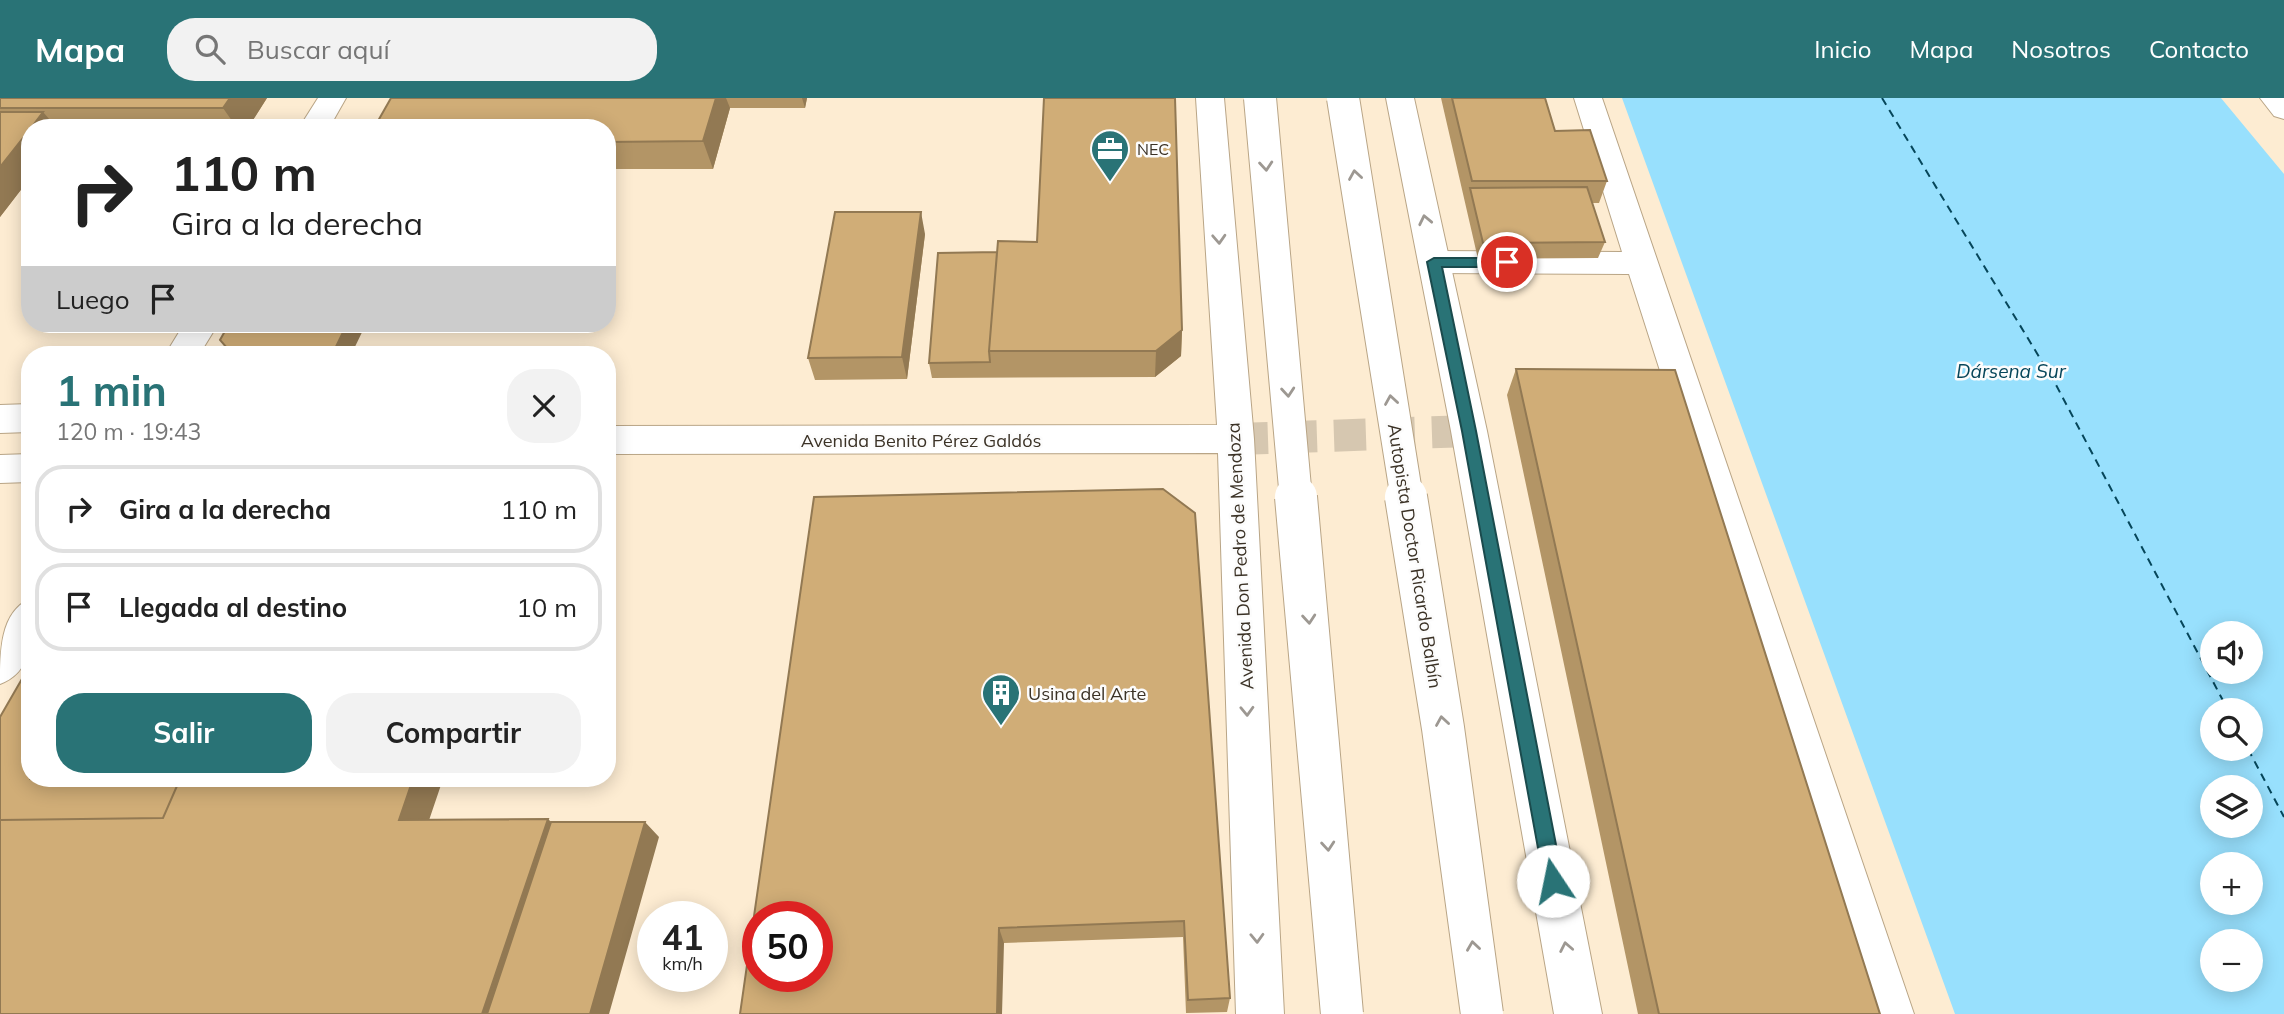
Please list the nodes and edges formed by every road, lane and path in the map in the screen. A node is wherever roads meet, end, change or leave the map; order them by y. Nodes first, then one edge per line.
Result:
1 (332, 98) edge
2 (1210, 98) edge
3 (1260, 98) edge
4 (1343, 98) edge
5 (1400, 98) edge
6 (1588, 98) edge
7 (2274, 98) edge
8 (2284, 110) edge
9 (319, 119) edge
10 (1434, 262) junction
11 (1642, 263) junction
12 (21, 418) edge
13 (0, 419) edge
14 (1236, 439) junction
15 (616, 440) edge
16 (21, 468) edge
17 (0, 469) edge
18 (21, 631) edge
19 (0, 666) edge
20 (1260, 1014) edge
21 (1342, 1014) edge
22 (1482, 1014) edge
23 (1578, 1014) edge
24 (1890, 1014) edge

1 - 9 main road
2 -> 14 main road, Avenida Don Pedro de Mendoza
3 -> 21 main road, bridge
22 -> 4 main road, Autopista Doctor Ricardo Balbín, bridge
10 -> 5 main road
6 - 11 main road
7 - 8 main road
10 - 11 main road
23 -> 10 main road
11 - 24 main road
12 - 13 main road
14 - 15 main road, Avenida Benito Pérez Galdós
14 -> 20 main road, Avenida Don Pedro de Mendoza
16 - 17 main road
18 - 19 main road

